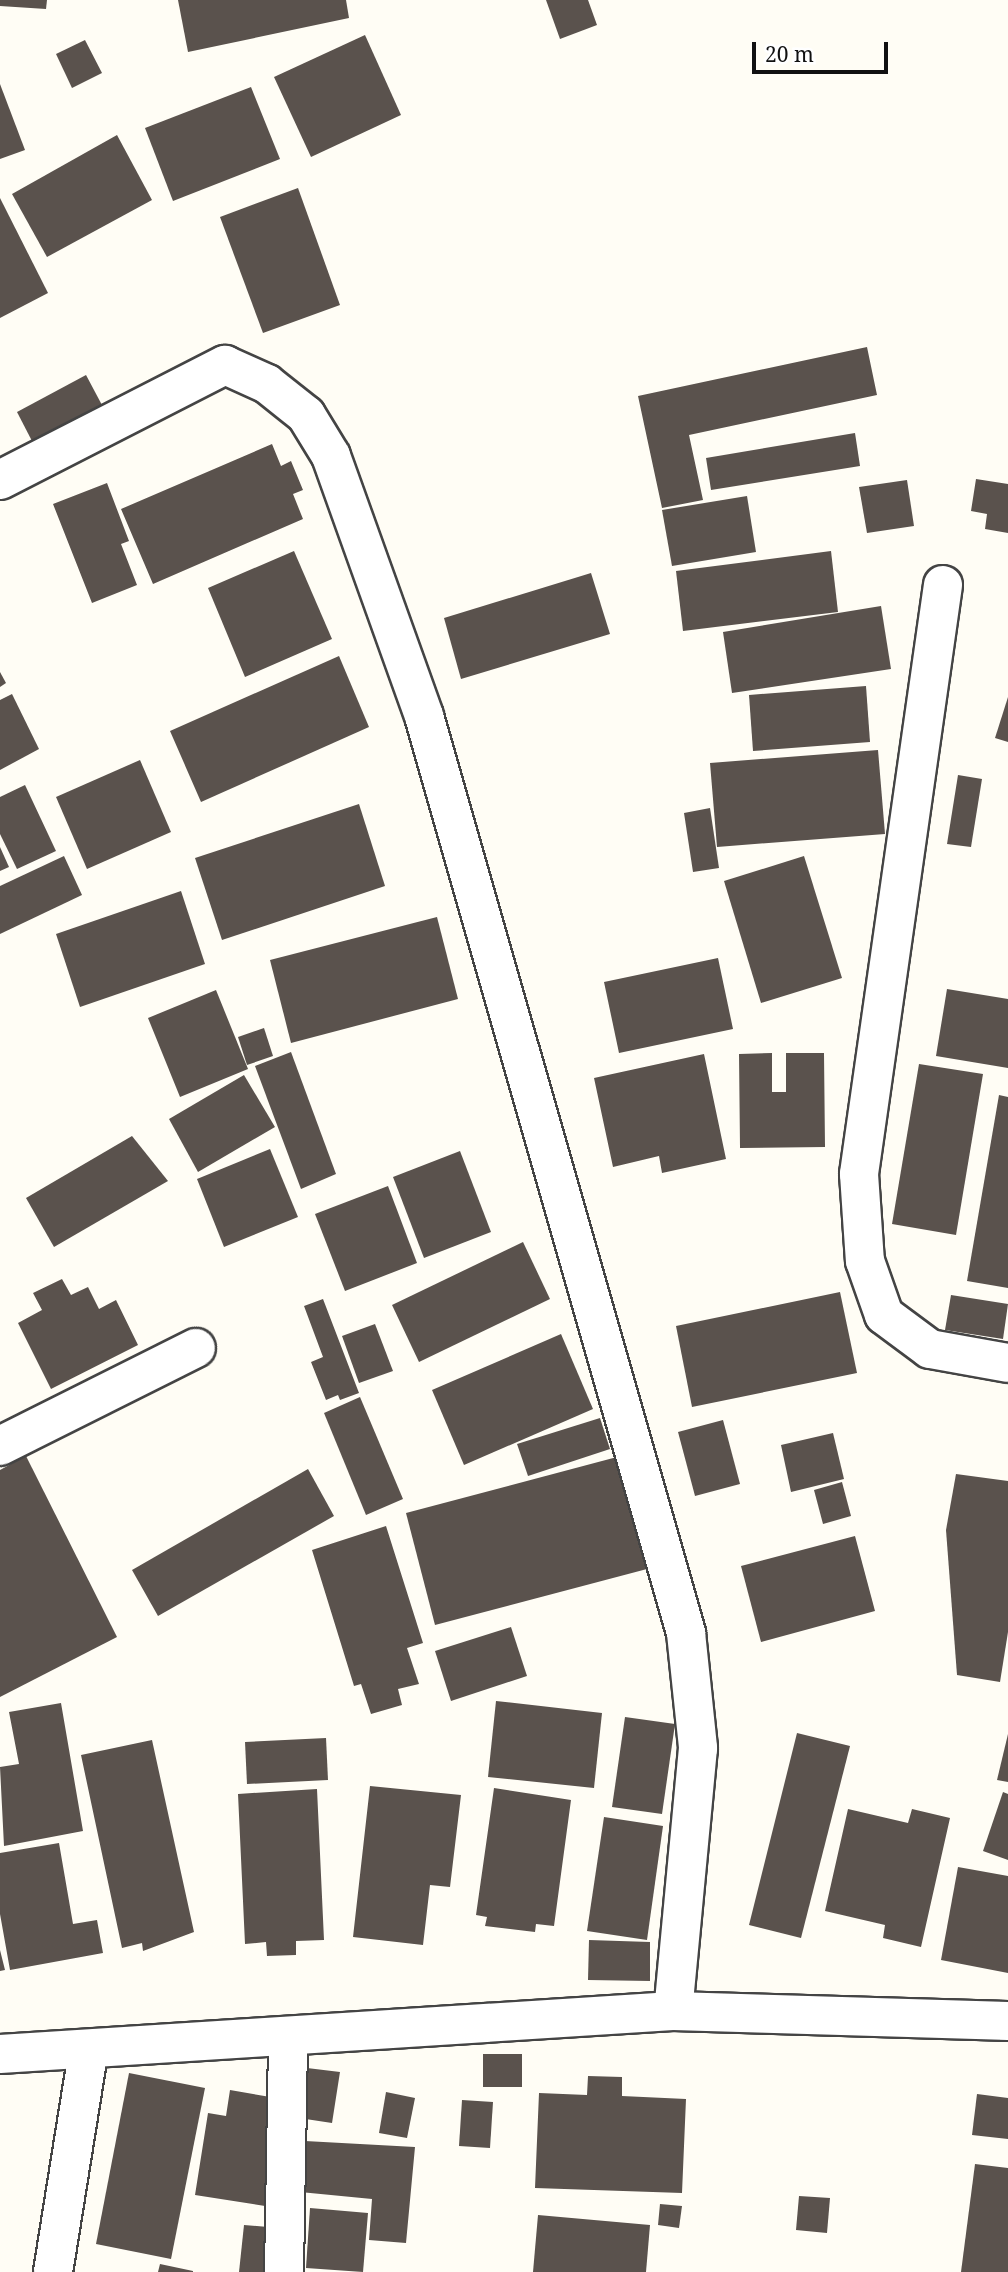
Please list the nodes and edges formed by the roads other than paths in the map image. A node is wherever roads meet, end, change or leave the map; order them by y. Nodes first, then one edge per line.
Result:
1 (0, 480) edge
2 (943, 585) dead end
3 (196, 1348) dead end
4 (1008, 1363) edge
5 (0, 1446) edge
6 (673, 2011) junction
7 (1008, 2021) edge
8 (288, 2039) junction
9 (88, 2053) junction
10 (0, 2054) edge
11 (52, 2272) edge
12 (284, 2272) edge

1 - 6 street
2 - 4 street
3 - 5 street
6 - 7 street
6 - 8 street
8 - 9 street
8 - 12 street
9 - 10 street
9 - 11 street

